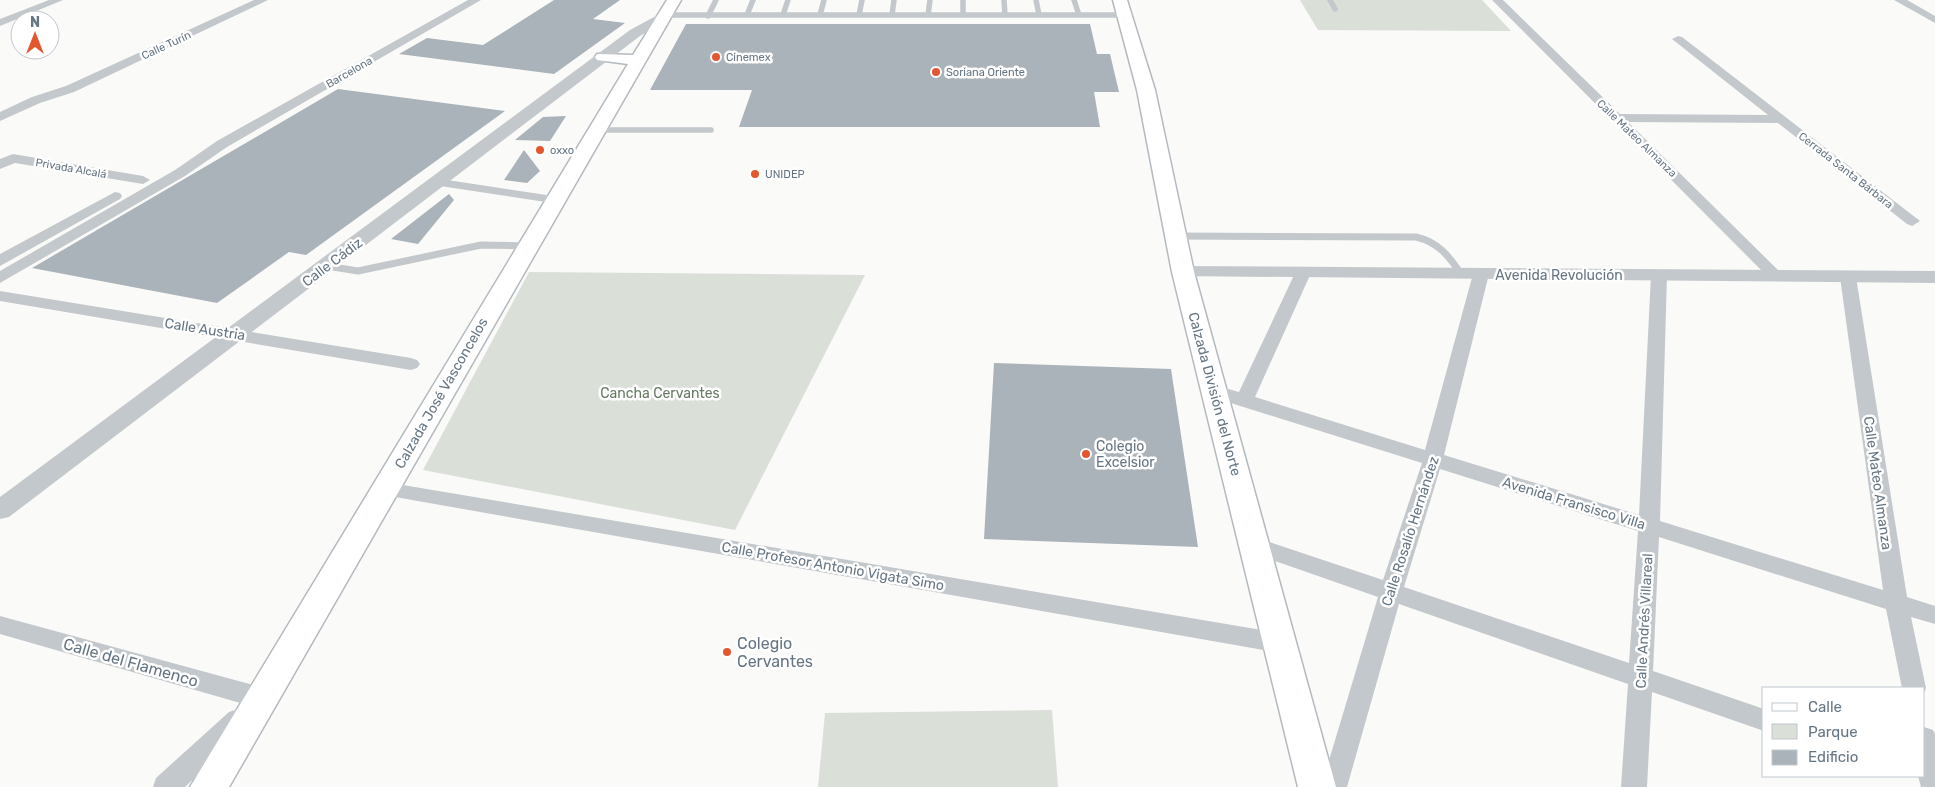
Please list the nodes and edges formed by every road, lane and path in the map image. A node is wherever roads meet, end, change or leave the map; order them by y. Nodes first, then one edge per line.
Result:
1 (58, 0) edge
2 (263, 0) edge
3 (476, 0) edge
4 (716, 0) edge
5 (753, 0) edge
6 (788, 0) edge
7 (824, 0) edge
8 (862, 0) edge
9 (894, 0) edge
10 (930, 0) edge
11 (963, 0) edge
12 (1004, 0) edge
13 (1036, 0) edge
14 (1074, 0) edge
15 (1330, 0) edge
16 (1497, 0) edge
17 (1900, 0) edge
18 (1122, 7) edge
19 (670, 8) edge
20 (1335, 9) dead end
21 (820, 15) junction
22 (859, 15) junction
23 (892, 15) junction
24 (928, 15) junction
25 (963, 15) junction
26 (1005, 15) junction
27 (1039, 15) junction
28 (1079, 15) junction
29 (708, 16) junction
30 (747, 16) junction
31 (783, 16) junction
32 (1935, 20) edge
33 (0, 22) edge
34 (1678, 39) dead end
35 (603, 56) junction
36 (638, 60) junction
37 (70, 89) junction
38 (0, 108) edge
39 (14, 110) junction
40 (0, 117) edge
41 (1616, 118) junction
42 (1781, 119) junction
43 (0, 127) edge
44 (597, 130) junction
45 (711, 130) dead end
46 (222, 144) junction
47 (0, 165) edge
48 (143, 180) junction
49 (437, 182) junction
50 (556, 200) junction
51 (1912, 221) dead end
52 (1175, 236) junction
53 (529, 246) junction
54 (0, 261) edge
55 (327, 266) junction
56 (1183, 272) junction
57 (1303, 273) junction
58 (1471, 274) junction
59 (1659, 276) junction
60 (1776, 276) junction
61 (1848, 277) junction
62 (0, 278) edge
63 (1935, 278) edge
64 (0, 296) edge
65 (237, 334) junction
66 (410, 364) dead end
67 (1214, 391) junction
68 (1244, 401) junction
69 (1433, 460) junction
70 (385, 489) junction
71 (0, 510) edge
72 (1649, 526) junction
73 (1254, 545) junction
74 (1391, 592) junction
75 (1896, 603) junction
76 (1935, 615) edge
77 (0, 625) edge
78 (1280, 643) junction
79 (1640, 678) junction
80 (1914, 687) edge
81 (261, 698) junction
82 (1762, 719) edge
83 (1925, 744) edge
84 (1931, 780) edge
85 (166, 787) edge
86 (209, 787) edge
87 (1317, 787) edge
88 (1334, 787) edge
89 (1634, 787) edge

1 - 33 street
2 - 37 street, Calle Turín
3 - 46 street, Barcelona
4 - 29 lane
5 - 30 lane
6 - 31 lane
7 - 21 lane
8 - 22 lane
9 - 23 lane
10 - 24 lane
11 - 25 lane
12 - 26 lane
13 - 27 lane
14 - 28 lane
15 - 20 lane
16 - 41 street, Calle Mateo Almanza
17 - 32 street
18 - 28 lane
18 - 52 main road, Calzada División del Norte
19 - 29 lane
19 - 35 street, Calle Cádiz
19 - 36 main road, Calzada José Vasconcelos
21 - 22 lane
21 - 31 lane
22 - 23 lane
23 - 24 lane
24 - 25 lane
25 - 26 lane
26 - 27 lane
27 - 28 lane
29 - 30 lane
30 - 31 lane
34 - 42 street, Cerrada Santa Bárbara
35 - 36 main road
35 - 49 street, Calle Cádiz
36 - 44 main road, Calzada José Vasconcelos
37 - 39 street, Calle Turín
37 - 43 street, Calle Turín
38 - 39 street
39 - 40 street, Calle Turín
41 - 42 street
41 - 60 street, Calle Mateo Almanza
42 - 51 street, Cerrada Santa Bárbara
44 - 45 lane
44 - 50 main road, Calzada José Vasconcelos
46 - 48 street, Barcelona
46 - 62 street, Barcelona
47 - 48 street, Privada Alcalá
48 - 54 street, Barcelona
49 - 50 lane
49 - 55 street, Calle Cádiz
50 - 53 main road, Calzada José Vasconcelos
52 - 56 main road, Calzada División del Norte
52 - 58 lane
53 - 55 lane
53 - 70 main road, Calzada José Vasconcelos
55 - 65 street, Calle Cádiz
56 - 57 street, Avenida Revolución
56 - 67 main road, Calzada División del Norte
57 - 58 street, Avenida Revolución
57 - 68 street
58 - 59 street, Avenida Revolución
58 - 69 street, Calle Rosalío Hernández
59 - 60 street, Avenida Revolución
59 - 72 street, Calle Andrés Villareal
60 - 61 street, Avenida Revolución
61 - 63 street, Avenida Revolución
61 - 75 street, Calle Mateo Almanza
64 - 65 street, Calle Austria
65 - 66 street, Calle Austria
65 - 71 street, Calle Cádiz
67 - 68 street, Avenida Fransisco Villa
67 - 73 main road, Calzada División del Norte
68 - 69 street, Avenida Fransisco Villa
69 - 72 street, Avenida Fransisco Villa
69 - 74 street, Calle Rosalío Hernández
70 - 78 street, Calle Profesor Antonio Vigata Simo
70 - 81 main road, Calzada José Vasconcelos
72 - 75 street, Avenida Fransisco Villa
72 - 79 street, Calle Andrés Villareal
73 - 74 street
73 - 78 main road, Calzada División del Norte
74 - 79 street
74 - 88 street, Calle Rosalío Hernández
75 - 76 street, Avenida Fransisco Villa
75 - 80 street, Calle Mateo Almanza
77 - 81 street, Calle del Flamenco
78 - 87 main road, Calzada División del Norte
79 - 82 street
79 - 89 street, Calle Andrés Villareal
81 - 85 street
81 - 86 main road, Calzada José Vasconcelos
83 - 84 street

